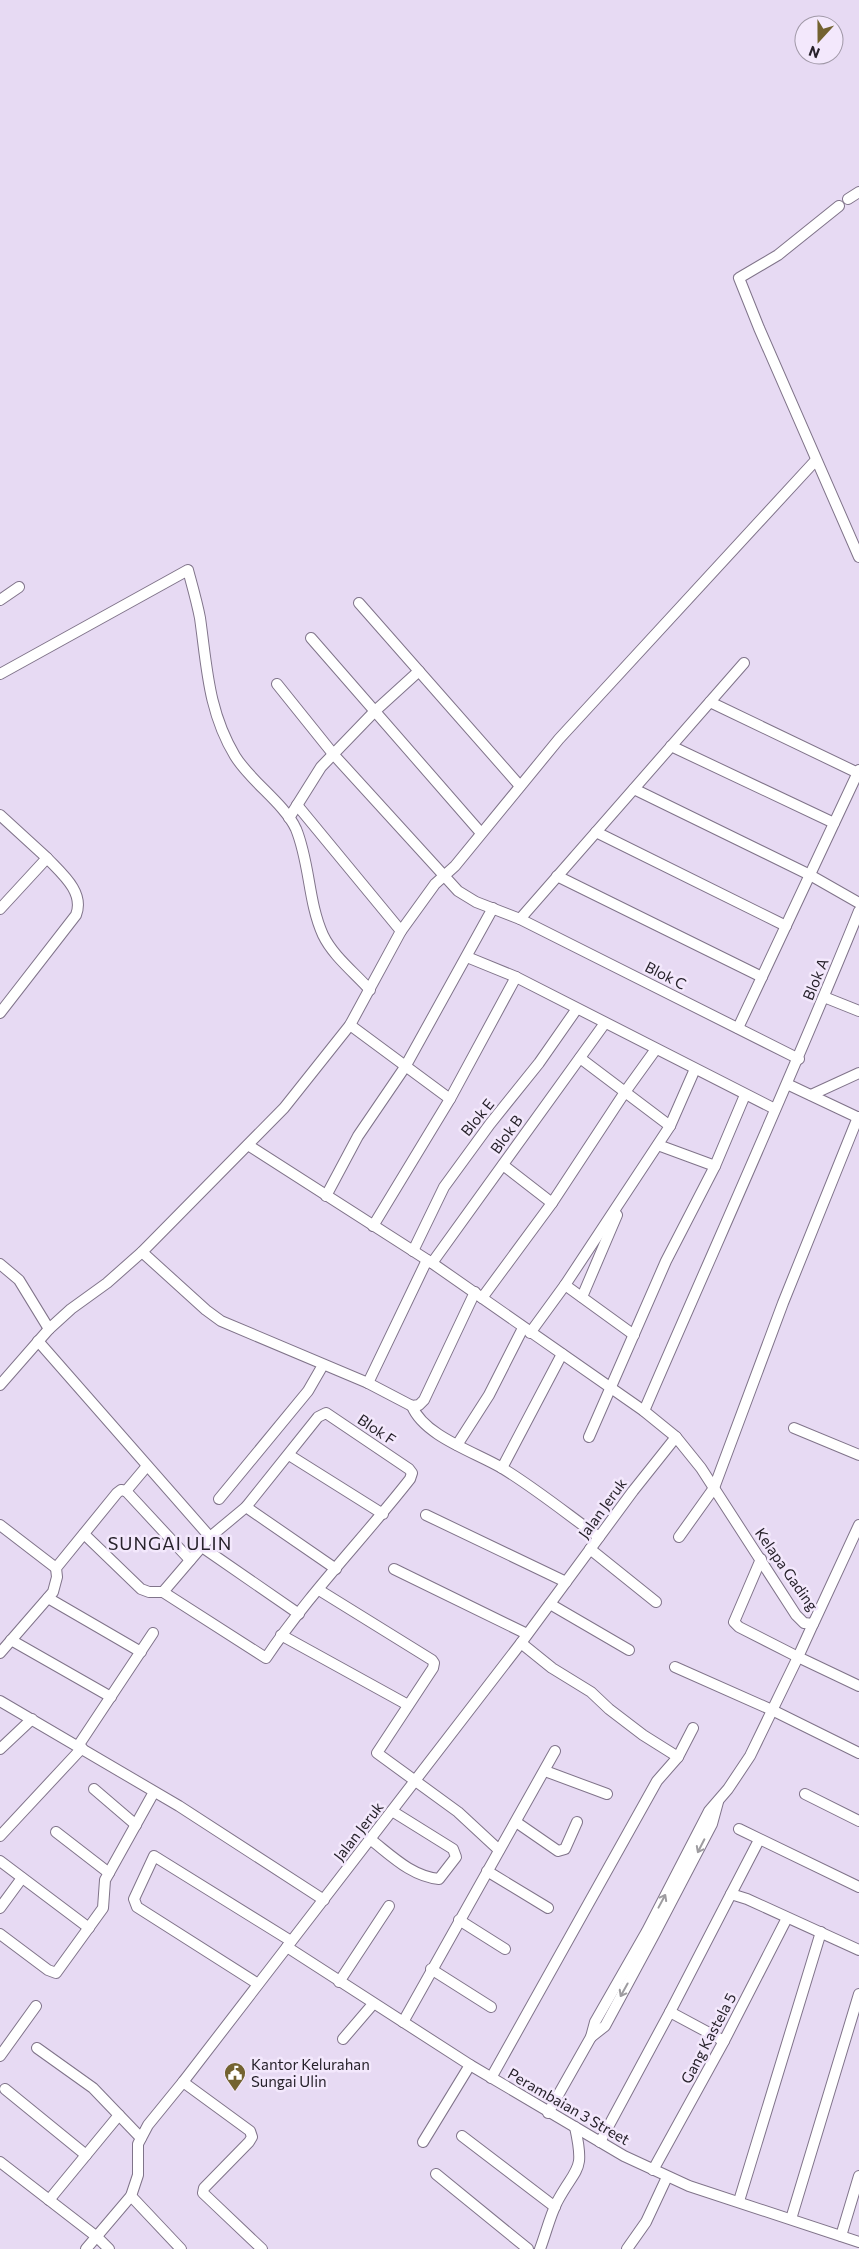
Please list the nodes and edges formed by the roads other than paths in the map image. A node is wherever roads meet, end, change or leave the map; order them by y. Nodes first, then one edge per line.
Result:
1 (859, 192) edge
2 (848, 199) dead end
3 (839, 206) dead end
4 (816, 460) junction
5 (859, 557) edge
6 (19, 587) dead end
7 (0, 600) edge
8 (359, 603) dead end
9 (311, 638) dead end
10 (744, 663) dead end
11 (2, 670) edge
12 (419, 671) junction
13 (277, 684) dead end
14 (710, 702) junction
15 (375, 711) junction
16 (671, 746) junction
17 (334, 755) junction
18 (858, 771) edge
19 (520, 786) junction
20 (634, 789) junction
21 (297, 805) junction
22 (0, 815) edge
23 (289, 818) junction
24 (834, 824) junction
25 (596, 832) junction
26 (481, 833) junction
27 (47, 858) junction
28 (810, 875) junction
29 (557, 876) junction
30 (443, 877) junction
31 (859, 902) edge
32 (0, 908) edge
33 (493, 908) junction
34 (859, 911) edge
35 (520, 919) junction
36 (786, 926) junction
37 (401, 931) junction
38 (467, 957) junction
39 (516, 977) junction
40 (762, 977) junction
41 (370, 990) junction
42 (824, 998) junction
43 (576, 1010) junction
44 (859, 1011) edge
45 (0, 1013) edge
46 (605, 1023) junction
47 (350, 1024) junction
48 (738, 1028) junction
49 (656, 1049) junction
50 (580, 1058) junction
51 (799, 1059) junction
52 (405, 1067) junction
53 (695, 1069) junction
54 (859, 1073) edge
55 (787, 1084) junction
56 (625, 1092) junction
57 (745, 1095) junction
58 (811, 1096) junction
59 (450, 1099) junction
60 (775, 1109) junction
61 (859, 1118) edge
62 (670, 1126) junction
63 (248, 1145) junction
64 (658, 1145) junction
65 (503, 1165) junction
66 (715, 1166) junction
67 (626, 1192) junction
68 (326, 1196) junction
69 (552, 1203) junction
70 (373, 1226) junction
71 (413, 1251) junction
72 (142, 1252) junction
73 (429, 1262) junction
74 (4, 1268) edge
75 (0, 1279) edge
76 (565, 1285) junction
77 (478, 1295) junction
78 (582, 1297) junction
79 (50, 1329) junction
80 (527, 1330) junction
81 (634, 1335) junction
82 (38, 1341) junction
83 (562, 1354) junction
84 (323, 1365) junction
85 (368, 1383) junction
86 (0, 1385) edge
87 (610, 1387) junction
88 (412, 1406) junction
89 (644, 1411) junction
90 (794, 1428) dead end
91 (589, 1437) dead end
92 (676, 1437) junction
93 (457, 1445) junction
94 (289, 1455) junction
95 (859, 1455) edge
96 (147, 1466) junction
97 (502, 1468) junction
98 (714, 1488) junction
99 (126, 1492) junction
100 (219, 1499) dead end
101 (246, 1507) junction
102 (383, 1514) junction
103 (426, 1515) dead end
104 (0, 1524) edge
105 (859, 1525) edge
106 (84, 1534) junction
107 (210, 1537) junction
108 (599, 1537) junction
109 (679, 1537) dead end
110 (202, 1547) junction
111 (590, 1550) junction
112 (761, 1559) junction
113 (190, 1560) junction
114 (56, 1568) junction
115 (394, 1568) dead end
116 (336, 1569) junction
117 (566, 1582) junction
118 (320, 1590) junction
119 (162, 1592) junction
120 (48, 1598) junction
121 (656, 1602) dead end
122 (550, 1604) junction
123 (299, 1614) junction
124 (813, 1624) junction
125 (153, 1633) dead end
126 (281, 1635) junction
127 (524, 1639) junction
128 (11, 1640) junction
129 (629, 1650) dead end
130 (141, 1652) junction
131 (0, 1653) edge
132 (798, 1657) junction
133 (675, 1667) dead end
134 (859, 1686) edge
135 (111, 1697) junction
136 (0, 1701) edge
137 (408, 1705) junction
138 (772, 1710) junction
139 (32, 1719) junction
140 (694, 1728) dead end
141 (80, 1747) junction
142 (0, 1749) edge
143 (555, 1751) dead end
144 (859, 1754) edge
145 (678, 1757) junction
146 (545, 1772) junction
147 (415, 1781) junction
148 (94, 1789) dead end
149 (154, 1792) junction
150 (607, 1794) dead end
151 (805, 1794) dead end
152 (392, 1811) junction
153 (859, 1821) edge
154 (516, 1822) junction
155 (577, 1822) dead end
156 (136, 1824) junction
157 (739, 1829) dead end
158 (56, 1832) dead end
159 (0, 1836) edge
160 (370, 1840) junction
161 (760, 1840) junction
162 (499, 1850) junction
163 (0, 1861) edge
164 (487, 1871) junction
165 (109, 1873) junction
166 (22, 1878) junction
167 (859, 1888) edge
168 (731, 1894) junction
169 (324, 1900) junction
170 (389, 1906) dead end
171 (0, 1908) edge
172 (548, 1908) dead end
173 (786, 1918) junction
174 (458, 1920) junction
175 (89, 1928) junction
176 (821, 1932) junction
177 (0, 1934) edge
178 (289, 1944) junction
179 (505, 1949) dead end
180 (859, 1950) edge
181 (431, 1969) junction
182 (339, 1982) junction
183 (258, 1984) junction
184 (859, 1994) edge
185 (372, 2004) junction
186 (36, 2006) dead end
187 (491, 2007) dead end
188 (670, 2012) junction
189 (402, 2022) junction
190 (343, 2039) dead end
191 (724, 2041) junction
192 (37, 2048) dead end
193 (0, 2056) edge
194 (470, 2065) junction
195 (491, 2078) junction
196 (184, 2082) junction
197 (4, 2090) dead end
198 (548, 2113) junction
199 (119, 2115) junction
200 (575, 2127) junction
201 (462, 2136) dead end
202 (141, 2138) junction
203 (423, 2142) dead end
204 (600, 2142) junction
205 (86, 2156) junction
206 (0, 2162) edge
207 (653, 2170) junction
208 (436, 2174) dead end
209 (859, 2176) edge
210 (667, 2177) junction
211 (130, 2196) junction
212 (49, 2200) junction
213 (739, 2202) junction
214 (555, 2207) junction
215 (790, 2218) junction
216 (841, 2236) junction
217 (97, 2237) junction
218 (859, 2242) edge
219 (179, 2248) edge
220 (86, 2249) edge
221 (109, 2249) edge
222 (262, 2249) edge
223 (528, 2249) edge
224 (540, 2249) edge
225 (627, 2249) edge

1 - 2 street
3 - 4 street
4 - 5 street
4 - 19 street
6 - 7 street
8 - 12 street
9 - 15 street
10 - 14 street
11 - 23 street
12 - 15 street
12 - 19 street
13 - 17 street
14 - 16 street
14 - 18 street
15 - 17 street
15 - 26 street
16 - 20 street
16 - 24 street
17 - 21 street
17 - 30 street
18 - 24 street
19 - 26 street
20 - 25 street
20 - 28 street
21 - 23 street
21 - 37 street
22 - 27 street
23 - 41 street
24 - 28 street
25 - 29 street
25 - 36 street
26 - 30 street
27 - 32 street
27 - 45 street
28 - 31 street
28 - 36 street
29 - 35 street
29 - 40 street
30 - 33 street
30 - 37 street
33 - 35 street
33 - 38 street
34 - 42 street, Blok A
35 - 48 street, Blok C
36 - 40 street
37 - 41 street
38 - 39 street
38 - 52 street
39 - 43 street
39 - 59 street
40 - 48 street
41 - 47 street
42 - 44 street
42 - 51 street, Blok A
43 - 46 street
43 - 71 street, Blok E
46 - 49 street
46 - 50 street, Blok B
47 - 52 street
47 - 63 street
48 - 51 street, Blok C
49 - 53 street
49 - 56 street
50 - 56 street
50 - 65 street, Blok B
51 - 55 street, Blok A
52 - 59 street
52 - 68 street
53 - 57 street
53 - 62 street
54 - 58 street
55 - 58 street
55 - 60 street, Blok A
56 - 62 street
56 - 69 street
57 - 60 street
57 - 66 street
58 - 61 street
59 - 70 street
60 - 89 street, Blok A
61 - 98 street
62 - 64 street
63 - 68 street, Kelapa Gading
63 - 72 street
64 - 66 street
64 - 67 street
65 - 69 street
65 - 73 street, Blok B
66 - 81 street
67 - 76 street
67 - 78 street
68 - 70 street, Kelapa Gading
69 - 77 street
70 - 71 street, Kelapa Gading
71 - 73 street, Kelapa Gading
72 - 79 street
72 - 84 street
73 - 77 street, Kelapa Gading
73 - 85 street, Blok B
74 - 75 street
74 - 79 street
76 - 78 street
76 - 80 street
77 - 80 street, Kelapa Gading
77 - 88 street
78 - 81 street
79 - 82 street
80 - 83 street, Kelapa Gading
80 - 93 street
81 - 87 street
82 - 86 street
82 - 96 street
83 - 87 street, Kelapa Gading
83 - 97 street
84 - 85 street
84 - 100 street
85 - 88 street
87 - 89 street, Kelapa Gading
87 - 91 street
88 - 93 street
89 - 92 street, Kelapa Gading
90 - 95 street
92 - 98 street, Kelapa Gading
92 - 108 street, Jalan Jeruk
93 - 97 street
94 - 101 street
94 - 102 street
94 - 102 street, Blok F
96 - 99 street
96 - 107 street
97 - 108 street
98 - 109 street
98 - 112 street, Kelapa Gading
99 - 106 street
99 - 113 street
101 - 107 street
101 - 116 street
102 - 116 street
103 - 117 street
104 - 114 street
105 - 124 street, Kelapa Gading
106 - 114 street
106 - 119 street
107 - 110 street
108 - 111 street, Jalan Jeruk
110 - 113 street
110 - 123 street
111 - 117 street, Jalan Jeruk
111 - 121 street
112 - 124 street, Kelapa Gading
112 - 132 street
113 - 119 street
114 - 120 street
115 - 127 street
116 - 118 street
117 - 122 street, Jalan Jeruk
118 - 123 street
118 - 137 street
119 - 126 street
120 - 128 street
120 - 130 street
122 - 127 street, Jalan Jeruk
122 - 129 street
123 - 126 street
124 - 132 street
125 - 130 street
126 - 137 street
127 - 145 street
127 - 147 street, Jalan Jeruk
128 - 131 street
128 - 135 street
130 - 135 street
132 - 134 street
132 - 138 street
133 - 138 street
135 - 141 street
136 - 139 street
137 - 147 street
138 - 144 street
138 - 198 street
139 - 141 street
139 - 142 street
140 - 145 street
141 - 149 street
141 - 159 street
143 - 146 street
145 - 195 street
146 - 150 street
146 - 154 street
147 - 152 street, Jalan Jeruk
147 - 162 street
148 - 156 street
149 - 156 street
149 - 169 street
151 - 153 street
152 - 160 street, Jalan Jeruk
152 - 160 street
154 - 155 street
154 - 162 street
156 - 165 street
157 - 161 street
158 - 165 street
160 - 169 street, Jalan Jeruk
161 - 167 street
161 - 168 street
162 - 164 street
163 - 166 street
164 - 172 street
164 - 174 street
165 - 175 street
166 - 171 street
166 - 175 street
168 - 173 street
168 - 188 street
169 - 178 street, Jalan Jeruk
170 - 182 street
173 - 176 street
173 - 191 street, Gang Kastela 5
174 - 179 street
174 - 181 street
175 - 177 street
176 - 180 street
176 - 213 street
178 - 182 street, Perambaian 3 Street
178 - 183 street, Jalan Jeruk
178 - 183 street, Perambaian 3 Street
181 - 187 street
181 - 189 street
182 - 185 street, Perambaian 3 Street
183 - 196 street, Jalan Jeruk
184 - 215 street
185 - 189 street, Perambaian 3 Street
185 - 190 street
186 - 193 street
188 - 191 street
188 - 204 street
189 - 194 street, Perambaian 3 Street
191 - 207 street, Gang Kastela 5
192 - 199 street
194 - 195 street, Perambaian 3 Street
194 - 203 street
195 - 198 street, Perambaian 3 Street
196 - 202 street, Jalan Jeruk
196 - 222 street
197 - 205 street
198 - 200 street, Perambaian 3 Street
199 - 202 street
199 - 205 street
200 - 204 street, Perambaian 3 Street
200 - 214 street
201 - 214 street
202 - 211 street, Jalan Jeruk
204 - 207 street, Perambaian 3 Street
205 - 212 street
206 - 212 street
207 - 210 street, Perambaian 3 Street
208 - 223 street
209 - 216 street
210 - 213 street, Perambaian 3 Street
210 - 225 street
211 - 217 street, Jalan Jeruk
211 - 219 street
212 - 217 street
213 - 215 street, Perambaian 3 Street
214 - 224 street
215 - 216 street, Perambaian 3 Street
216 - 218 street, Perambaian 3 Street
217 - 220 street, Jalan Jeruk
217 - 221 street

